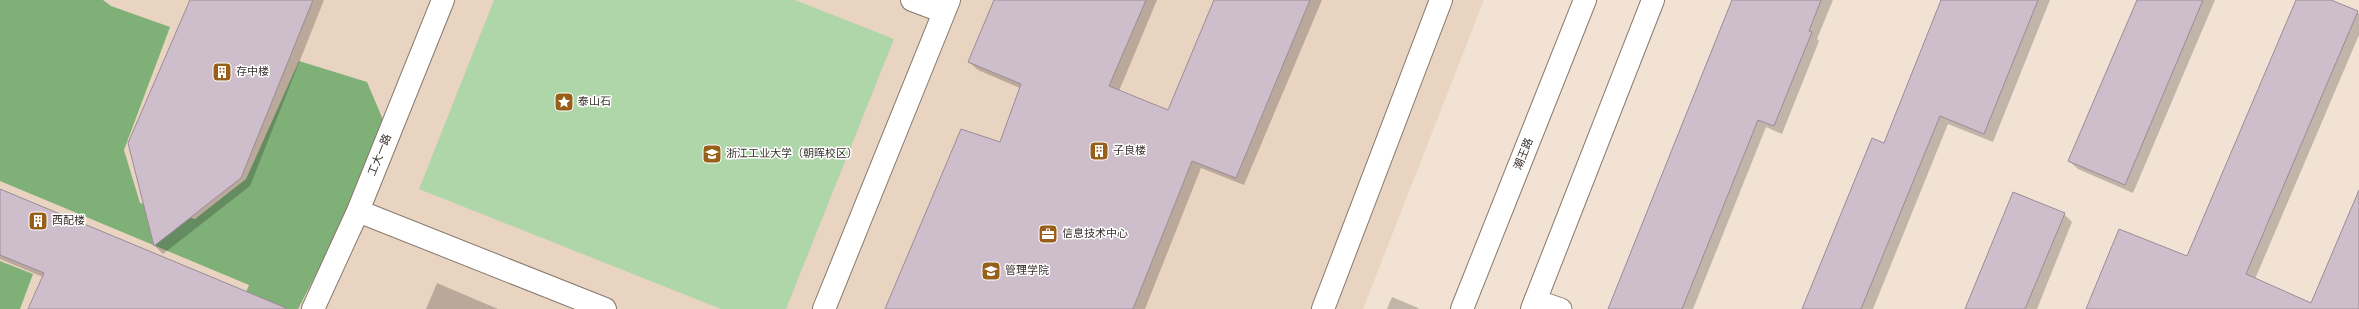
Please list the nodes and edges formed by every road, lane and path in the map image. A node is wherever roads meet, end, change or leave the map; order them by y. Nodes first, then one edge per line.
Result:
1 (443, 0) edge
2 (912, 0) edge
3 (1441, 0) edge
4 (1585, 0) edge
5 (1653, 0) edge
6 (946, 6) edge
7 (358, 211) junction
8 (1534, 305) edge
9 (313, 309) edge
10 (605, 309) edge
11 (824, 309) edge
12 (1323, 309) edge
13 (1462, 309) edge
14 (1561, 309) edge

1 - 7 street, 工大一路
2 - 6 street
3 - 12 street
4 - 13 street, 潮王路
5 - 8 street
6 - 11 street
7 - 9 street, 工大一路
7 - 10 street
8 - 14 lane

